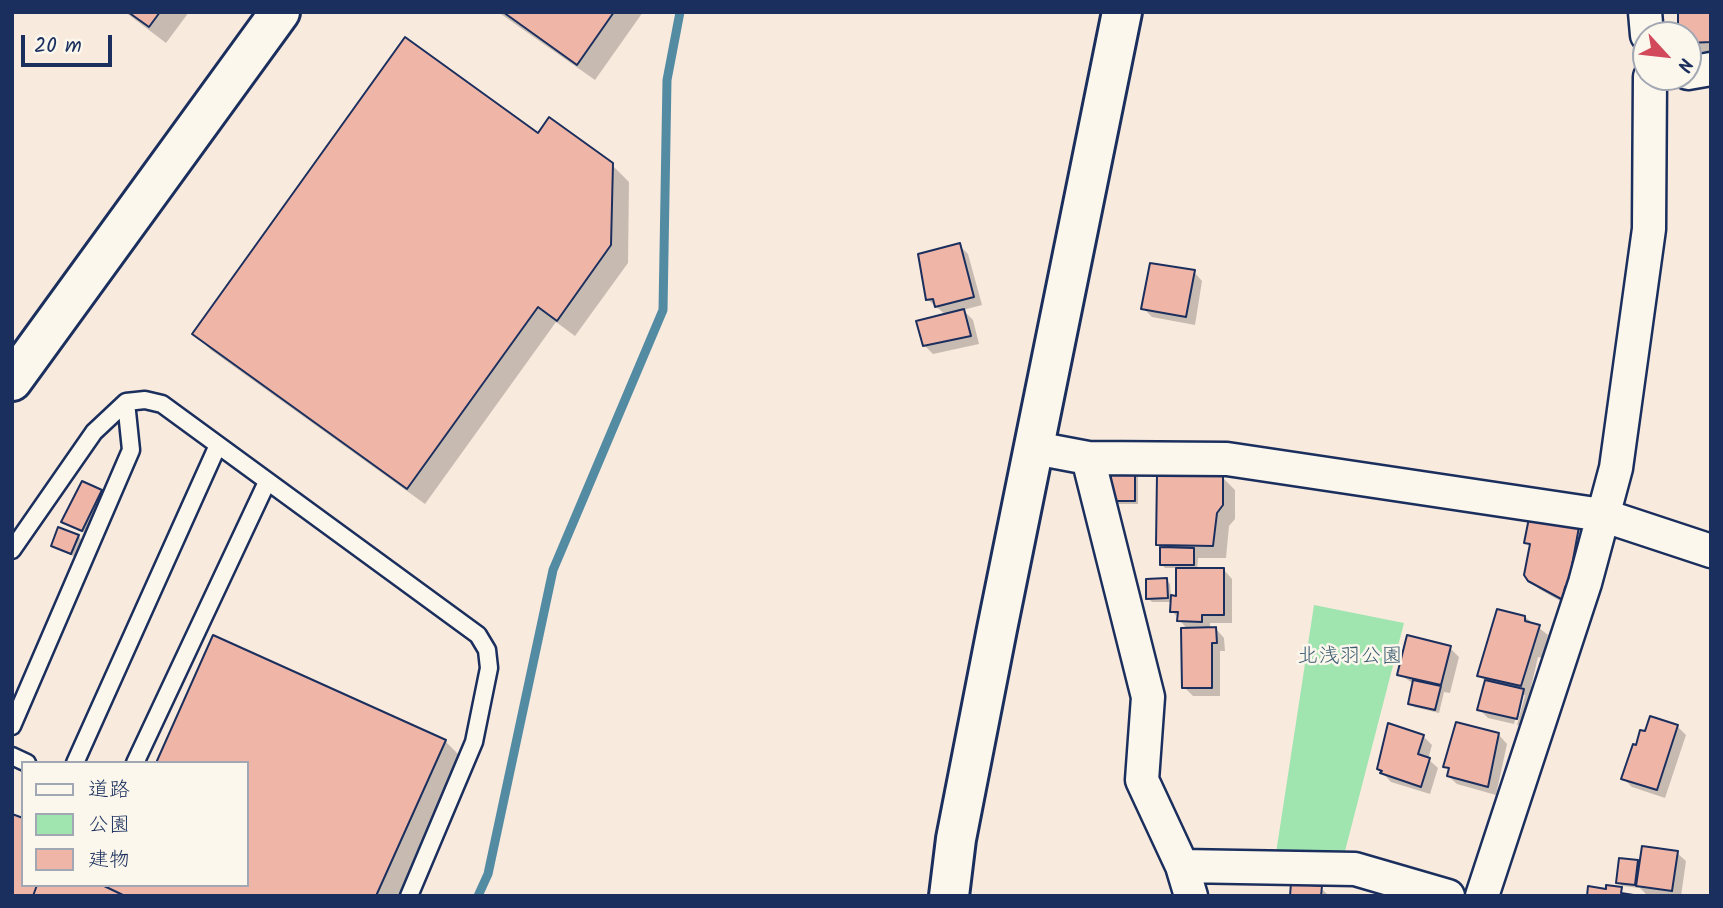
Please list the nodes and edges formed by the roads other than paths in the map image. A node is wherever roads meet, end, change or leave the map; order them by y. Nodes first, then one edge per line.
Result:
1 (280, 12) edge
2 (1122, 12) edge
3 (1655, 91) edge
4 (16, 370) edge
5 (126, 402) junction
6 (218, 445) junction
7 (1035, 448) junction
8 (1088, 458) junction
9 (267, 482) junction
10 (1602, 515) junction
11 (12, 550) edge
12 (1711, 551) edge
13 (12, 726) edge
14 (76, 761) edge
15 (136, 761) edge
16 (1182, 866) junction
17 (409, 896) edge
18 (949, 896) edge
19 (1191, 896) edge
20 (1448, 896) edge
21 (1482, 896) edge

1 - 4 street
2 - 7 street
3 - 10 street
5 - 6 lane
5 - 11 lane
5 - 13 lane
6 - 9 lane
6 - 14 lane
7 - 8 street
7 - 18 street
8 - 10 street
8 - 16 street
9 - 15 lane
9 - 17 lane
10 - 12 street
10 - 21 street
16 - 19 street
16 - 20 street

